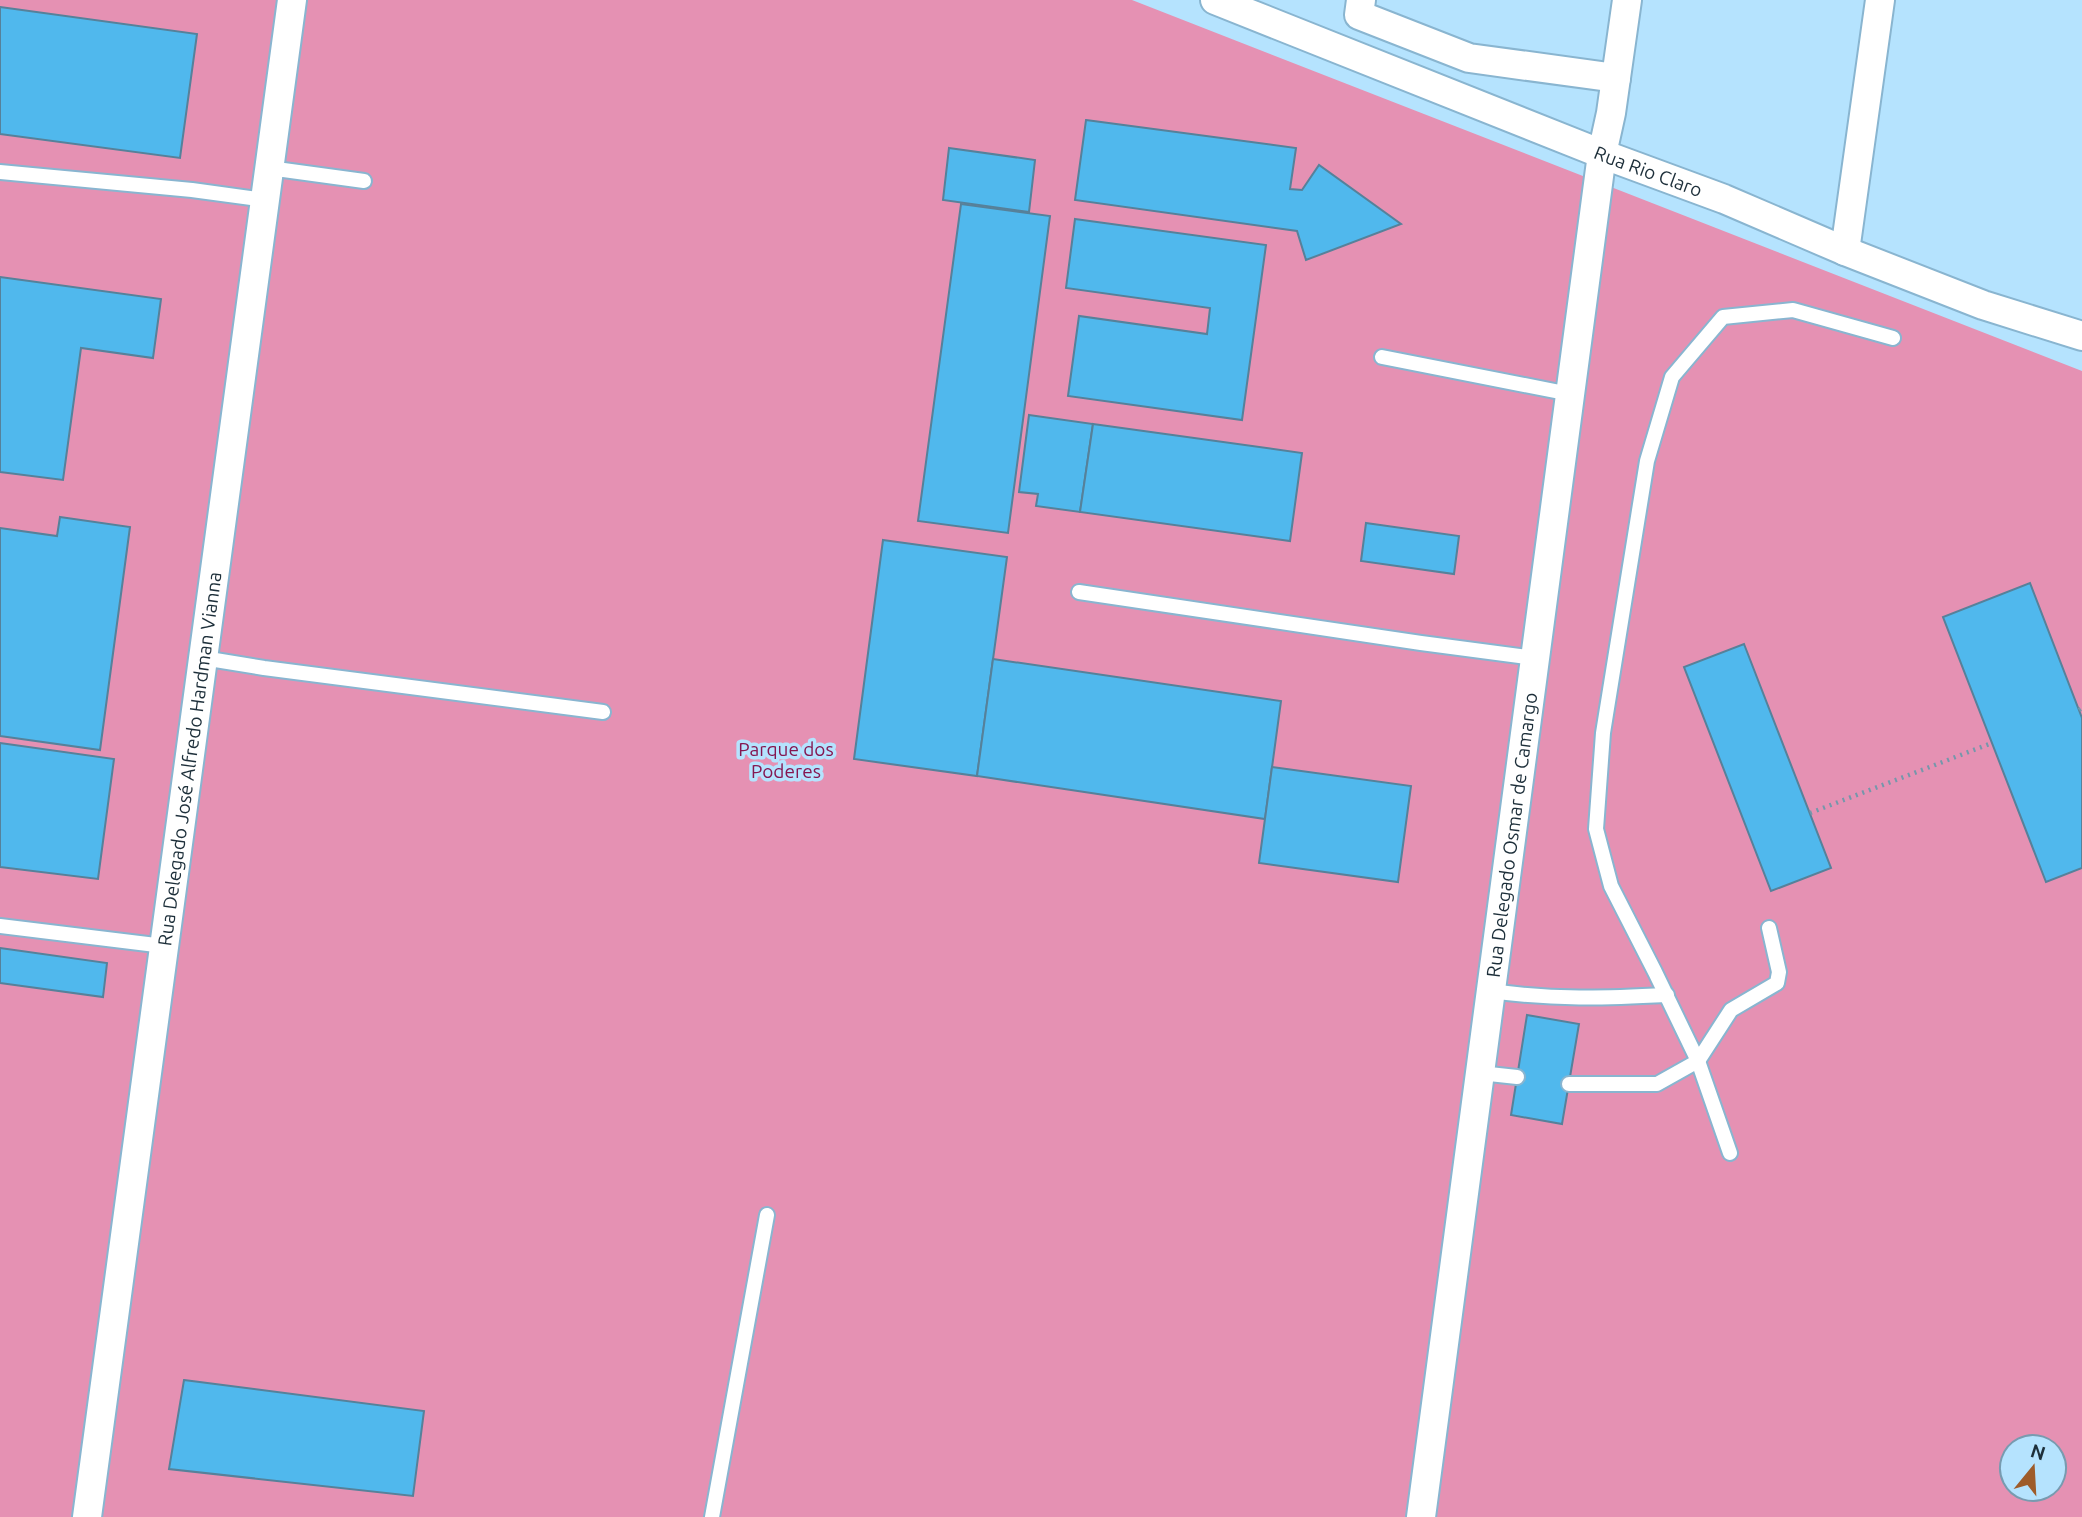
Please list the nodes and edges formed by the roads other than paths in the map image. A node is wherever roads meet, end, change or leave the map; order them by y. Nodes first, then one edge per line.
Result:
1 (292, 0) edge
2 (1215, 0) edge
3 (1361, 0) edge
4 (1627, 0) edge
5 (1880, 0) edge
6 (1616, 78) junction
7 (1602, 154) junction
8 (270, 168) junction
9 (0, 172) edge
10 (364, 181) dead end
11 (265, 200) junction
12 (1845, 251) junction
13 (2082, 336) edge
14 (1893, 338) dead end
15 (1382, 357) dead end
16 (1570, 394) junction
17 (1079, 592) dead end
18 (203, 658) junction
19 (1535, 658) junction
20 (603, 712) dead end
21 (0, 926) edge
22 (1769, 928) dead end
23 (164, 946) junction
24 (1492, 991) junction
25 (1667, 995) junction
26 (1698, 1060) junction
27 (1480, 1073) junction
28 (1517, 1077) dead end
29 (1569, 1084) dead end
30 (1730, 1153) dead end
31 (767, 1215) dead end
32 (87, 1517) edge
33 (712, 1517) edge
34 (1421, 1517) edge

1 - 8 street, Rua Delegado José Alfredo Hardman Vianna
2 - 7 street, Rua Rio Claro
3 - 6 street
4 - 6 street, Rua Delegado Osmar de Camargo
5 - 12 street
6 - 7 street, Rua Delegado Osmar de Camargo
7 - 12 street, Rua Rio Claro
7 - 16 street, Rua Delegado Osmar de Camargo
8 - 10 lane
8 - 11 street, Rua Delegado José Alfredo Hardman Vianna
9 - 11 lane
11 - 18 street, Rua Delegado José Alfredo Hardman Vianna
12 - 13 street, Rua Rio Claro
14 - 25 lane
15 - 16 lane
16 - 19 street, Rua Delegado Osmar de Camargo
17 - 19 lane
18 - 20 lane
18 - 23 street, Rua Delegado José Alfredo Hardman Vianna
19 - 24 street, Rua Delegado Osmar de Camargo
21 - 23 lane
22 - 26 lane
23 - 32 street, Rua Delegado José Alfredo Hardman Vianna
24 - 25 lane
24 - 27 street, Rua Delegado Osmar de Camargo
25 - 26 lane
26 - 29 lane
26 - 30 lane
27 - 28 lane
27 - 34 street, Rua Delegado Osmar de Camargo
31 - 33 lane

